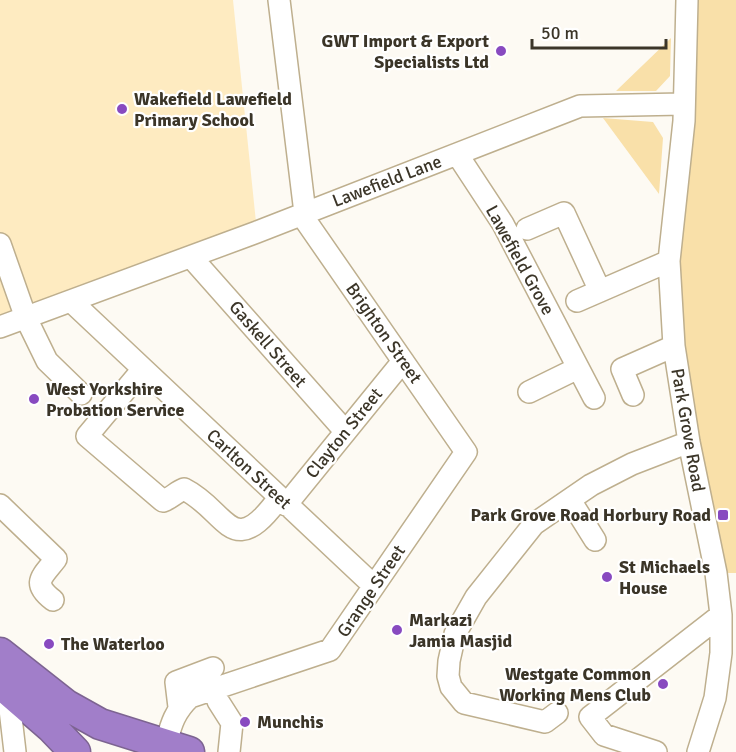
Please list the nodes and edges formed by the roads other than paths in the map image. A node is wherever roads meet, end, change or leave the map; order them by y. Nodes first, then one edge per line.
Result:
1 (279, 0) edge
2 (687, 0) edge
3 (683, 104) junction
4 (457, 154) junction
5 (303, 214) junction
6 (527, 229) dead end
7 (0, 244) edge
8 (191, 256) junction
9 (669, 261) junction
10 (600, 291) junction
11 (577, 301) dead end
12 (72, 302) junction
13 (26, 318) junction
14 (0, 327) edge
15 (674, 346) junction
16 (403, 361) junction
17 (578, 368) junction
18 (142, 369) junction
19 (529, 392) dead end
20 (81, 394) dead end
21 (633, 395) dead end
22 (594, 398) dead end
23 (345, 431) junction
24 (689, 442) junction
25 (466, 452) joint
26 (570, 500) junction
27 (283, 501) junction
28 (0, 505) edge
29 (595, 540) dead end
30 (374, 586) junction
31 (53, 600) dead end
32 (721, 615) junction
33 (0, 653) edge
34 (728, 654) edge
35 (213, 678) junction
36 (1, 684) edge
37 (63, 719) junction
38 (551, 724) dead end
39 (117, 743) edge
40 (177, 749) edge
41 (17, 752) edge
42 (75, 752) edge
43 (229, 752) edge
44 (656, 752) edge
45 (698, 752) edge

1 - 5 street
2 - 3 street
3 - 4 street, Lawefield Lane
3 - 9 street, Park Grove Road
4 - 5 street, Lawefield Lane
4 - 17 street, Lawefield Grove
5 - 8 street, Lawefield Lane
5 - 16 street, Brighton Street
6 - 10 street
7 - 13 street
8 - 12 street, Lawefield Lane
8 - 23 street, Gaskell Street
9 - 10 street
9 - 15 street, Park Grove Road
10 - 11 street
12 - 13 street, Lawefield Lane
12 - 18 street, Carlton Street
13 - 14 street, Lawefield Lane
13 - 20 street
15 - 21 street
15 - 24 street, Park Grove Road
16 - 23 street, Clayton Street
16 - 25 street, Brighton Street
17 - 19 street
17 - 22 street, Lawefield Grove
18 - 27 street, Carlton Street
18 - 27 street, Clayton Street
23 - 27 street, Clayton Street
24 - 26 street
24 - 32 street, Park Grove Road
25 - 30 street, Grange Street
26 - 29 street
26 - 38 street
27 - 30 street, Carlton Street
28 - 31 street
30 - 35 street, Grange Street
32 - 34 street, Park Grove Road
32 - 44 street
33 - 37 highway
34 - 45 street, Park Grove Road
35 - 40 street, Grange Street
35 - 43 street
36 - 37 highway
36 - 41 street
37 - 39 highway
37 - 41 street
37 - 42 highway
39 - 40 highway

